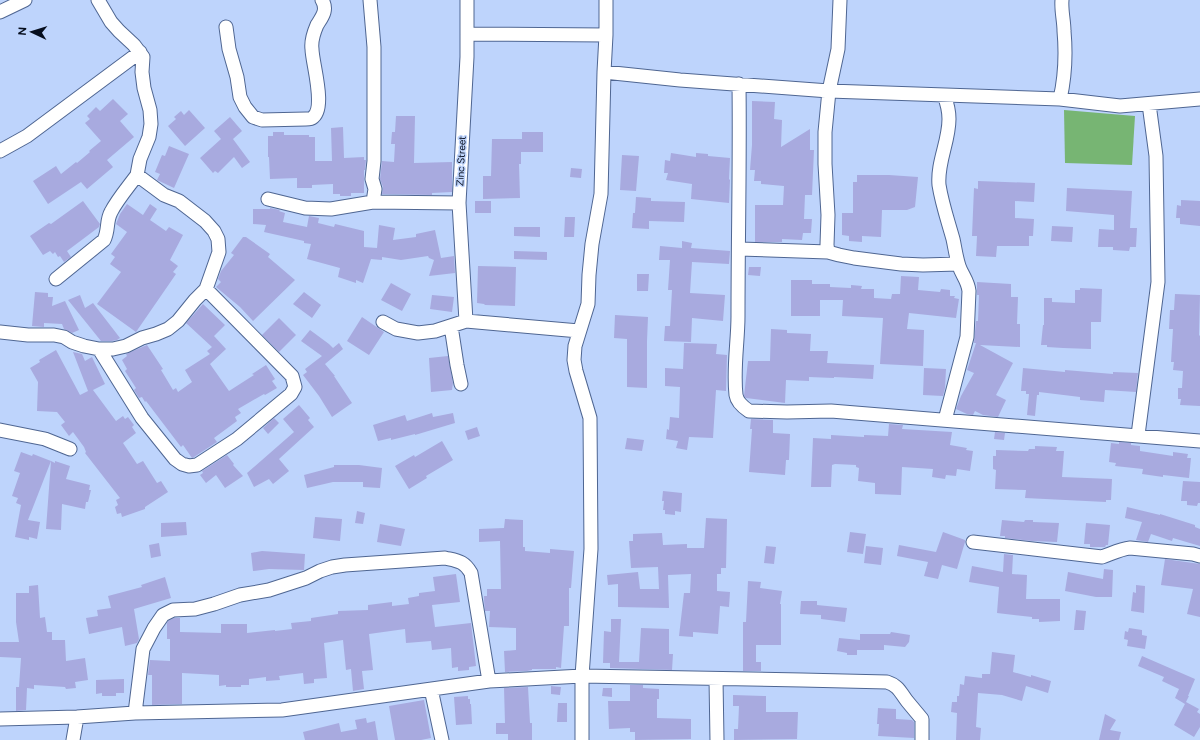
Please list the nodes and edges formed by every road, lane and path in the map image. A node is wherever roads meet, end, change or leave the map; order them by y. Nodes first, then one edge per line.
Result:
1 (25, 0) edge
2 (98, 0) edge
3 (322, 0) edge
4 (370, 0) edge
5 (467, 0) edge
6 (606, 0) edge
7 (840, 0) edge
8 (1062, 0) edge
9 (0, 12) edge
10 (226, 27) dead end
11 (467, 34) junction
12 (606, 35) junction
13 (140, 52) junction
14 (604, 72) junction
15 (739, 84) junction
16 (829, 91) junction
17 (944, 95) junction
18 (1060, 99) junction
19 (1200, 99) edge
20 (1149, 104) junction
21 (0, 151) edge
22 (137, 175) junction
23 (268, 199) dead end
24 (373, 202) junction
25 (459, 203) junction
26 (739, 249) junction
27 (828, 252) junction
28 (958, 264) junction
29 (56, 279) dead end
30 (206, 289) junction
31 (466, 321) junction
32 (383, 322) dead end
33 (451, 326) junction
34 (579, 331) junction
35 (0, 332) edge
36 (100, 349) junction
37 (461, 384) dead end
38 (945, 420) junction
39 (0, 430) edge
40 (1138, 435) junction
41 (1200, 440) edge
42 (70, 450) dead end
43 (973, 542) dead end
44 (1200, 556) edge
45 (582, 676) junction
46 (716, 679) junction
47 (489, 681) junction
48 (431, 689) junction
49 (135, 713) junction
50 (77, 718) junction
51 (0, 719) edge
52 (74, 740) edge
53 (442, 740) edge
54 (582, 740) edge
55 (717, 740) edge
56 (922, 740) edge

1 - 9 street
2 - 13 street
3 - 10 street
4 - 24 street
5 - 11 street, Zinc Street
6 - 12 street
7 - 16 street
8 - 18 street
11 - 12 street
11 - 25 street, Zinc Street
12 - 14 street
13 - 21 street
13 - 22 street
14 - 15 street
14 - 34 street
15 - 16 street
15 - 26 street
16 - 17 street
16 - 27 street
17 - 18 street
17 - 28 street
18 - 20 street
19 - 20 street
20 - 40 street
22 - 29 street
22 - 30 street
23 - 24 street
24 - 25 street
25 - 31 street, Zinc Street
26 - 27 street
26 - 38 street
27 - 28 street
28 - 38 street
30 - 36 street
30 - 36 street
31 - 33 street
31 - 34 street
32 - 33 street
33 - 37 street
34 - 45 street
35 - 36 street
38 - 40 street
39 - 42 street
40 - 41 street
43 - 44 street
45 - 46 street
45 - 47 street
45 - 54 street
46 - 55 street
46 - 56 street
47 - 48 street
47 - 49 street
48 - 49 street
48 - 53 street
49 - 50 street
50 - 51 street
50 - 52 street

